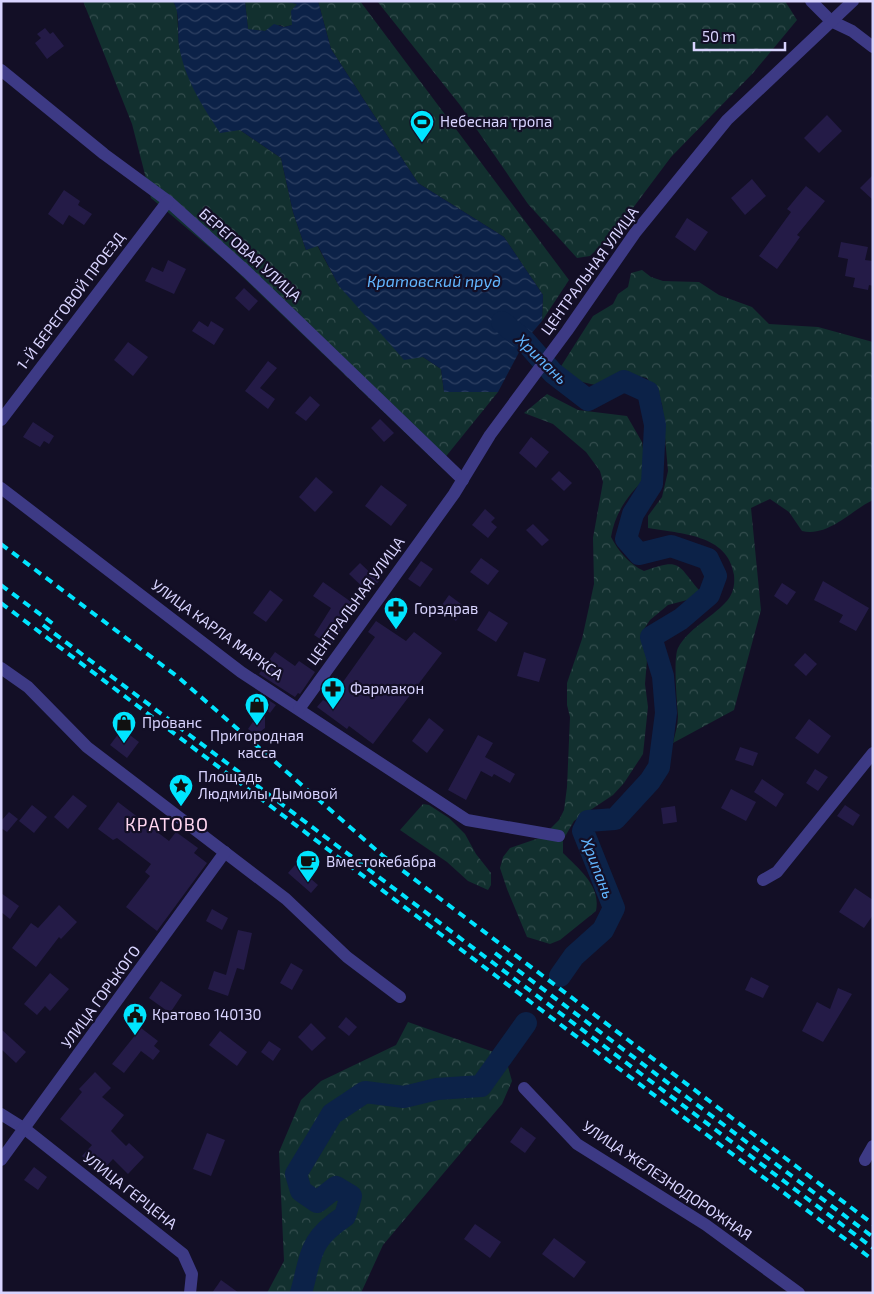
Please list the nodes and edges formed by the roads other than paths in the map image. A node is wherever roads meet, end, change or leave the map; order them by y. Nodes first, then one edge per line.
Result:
1 (810, 1) edge
2 (852, 1) edge
3 (831, 21) junction
4 (873, 47) edge
5 (1, 70) edge
6 (168, 201) junction
7 (1, 420) edge
8 (464, 480) junction
9 (1, 488) edge
10 (1, 668) edge
11 (299, 709) junction
12 (873, 753) edge
13 (559, 836) dead end
14 (225, 852) junction
15 (763, 880) dead end
16 (400, 997) dead end
17 (524, 1088) dead end
18 (1, 1114) edge
19 (25, 1129) junction
20 (873, 1146) edge
21 (1, 1160) edge
22 (865, 1160) dead end
23 (190, 1293) edge
24 (798, 1293) edge

1 - 3 street
2 - 3 street, ЦЕНТРАЛЬНАЯ УЛИЦА
3 - 4 street
3 - 8 street, ЦЕНТРАЛЬНАЯ УЛИЦА
5 - 6 street, БЕРЕГОВАЯ УЛИЦА
6 - 7 street, 1-Й БЕРЕГОВОЙ ПРОЕЗД
6 - 8 street, БЕРЕГОВАЯ УЛИЦА
8 - 11 street, ЦЕНТРАЛЬНАЯ УЛИЦА
9 - 11 street, УЛИЦА КАРЛА МАРКСА
10 - 14 street
11 - 13 street, УЛИЦА КАРЛА МАРКСА
12 - 15 street
14 - 16 street
14 - 19 street, УЛИЦА ГОРЬКОГО
17 - 24 street, УЛИЦА ЖЕЛЕЗНОДОРОЖНАЯ
18 - 19 street, УЛИЦА ГЕРЦЕНА
19 - 21 street, УЛИЦА ГОРЬКОГО
19 - 23 street, УЛИЦА ГЕРЦЕНА
20 - 22 street

